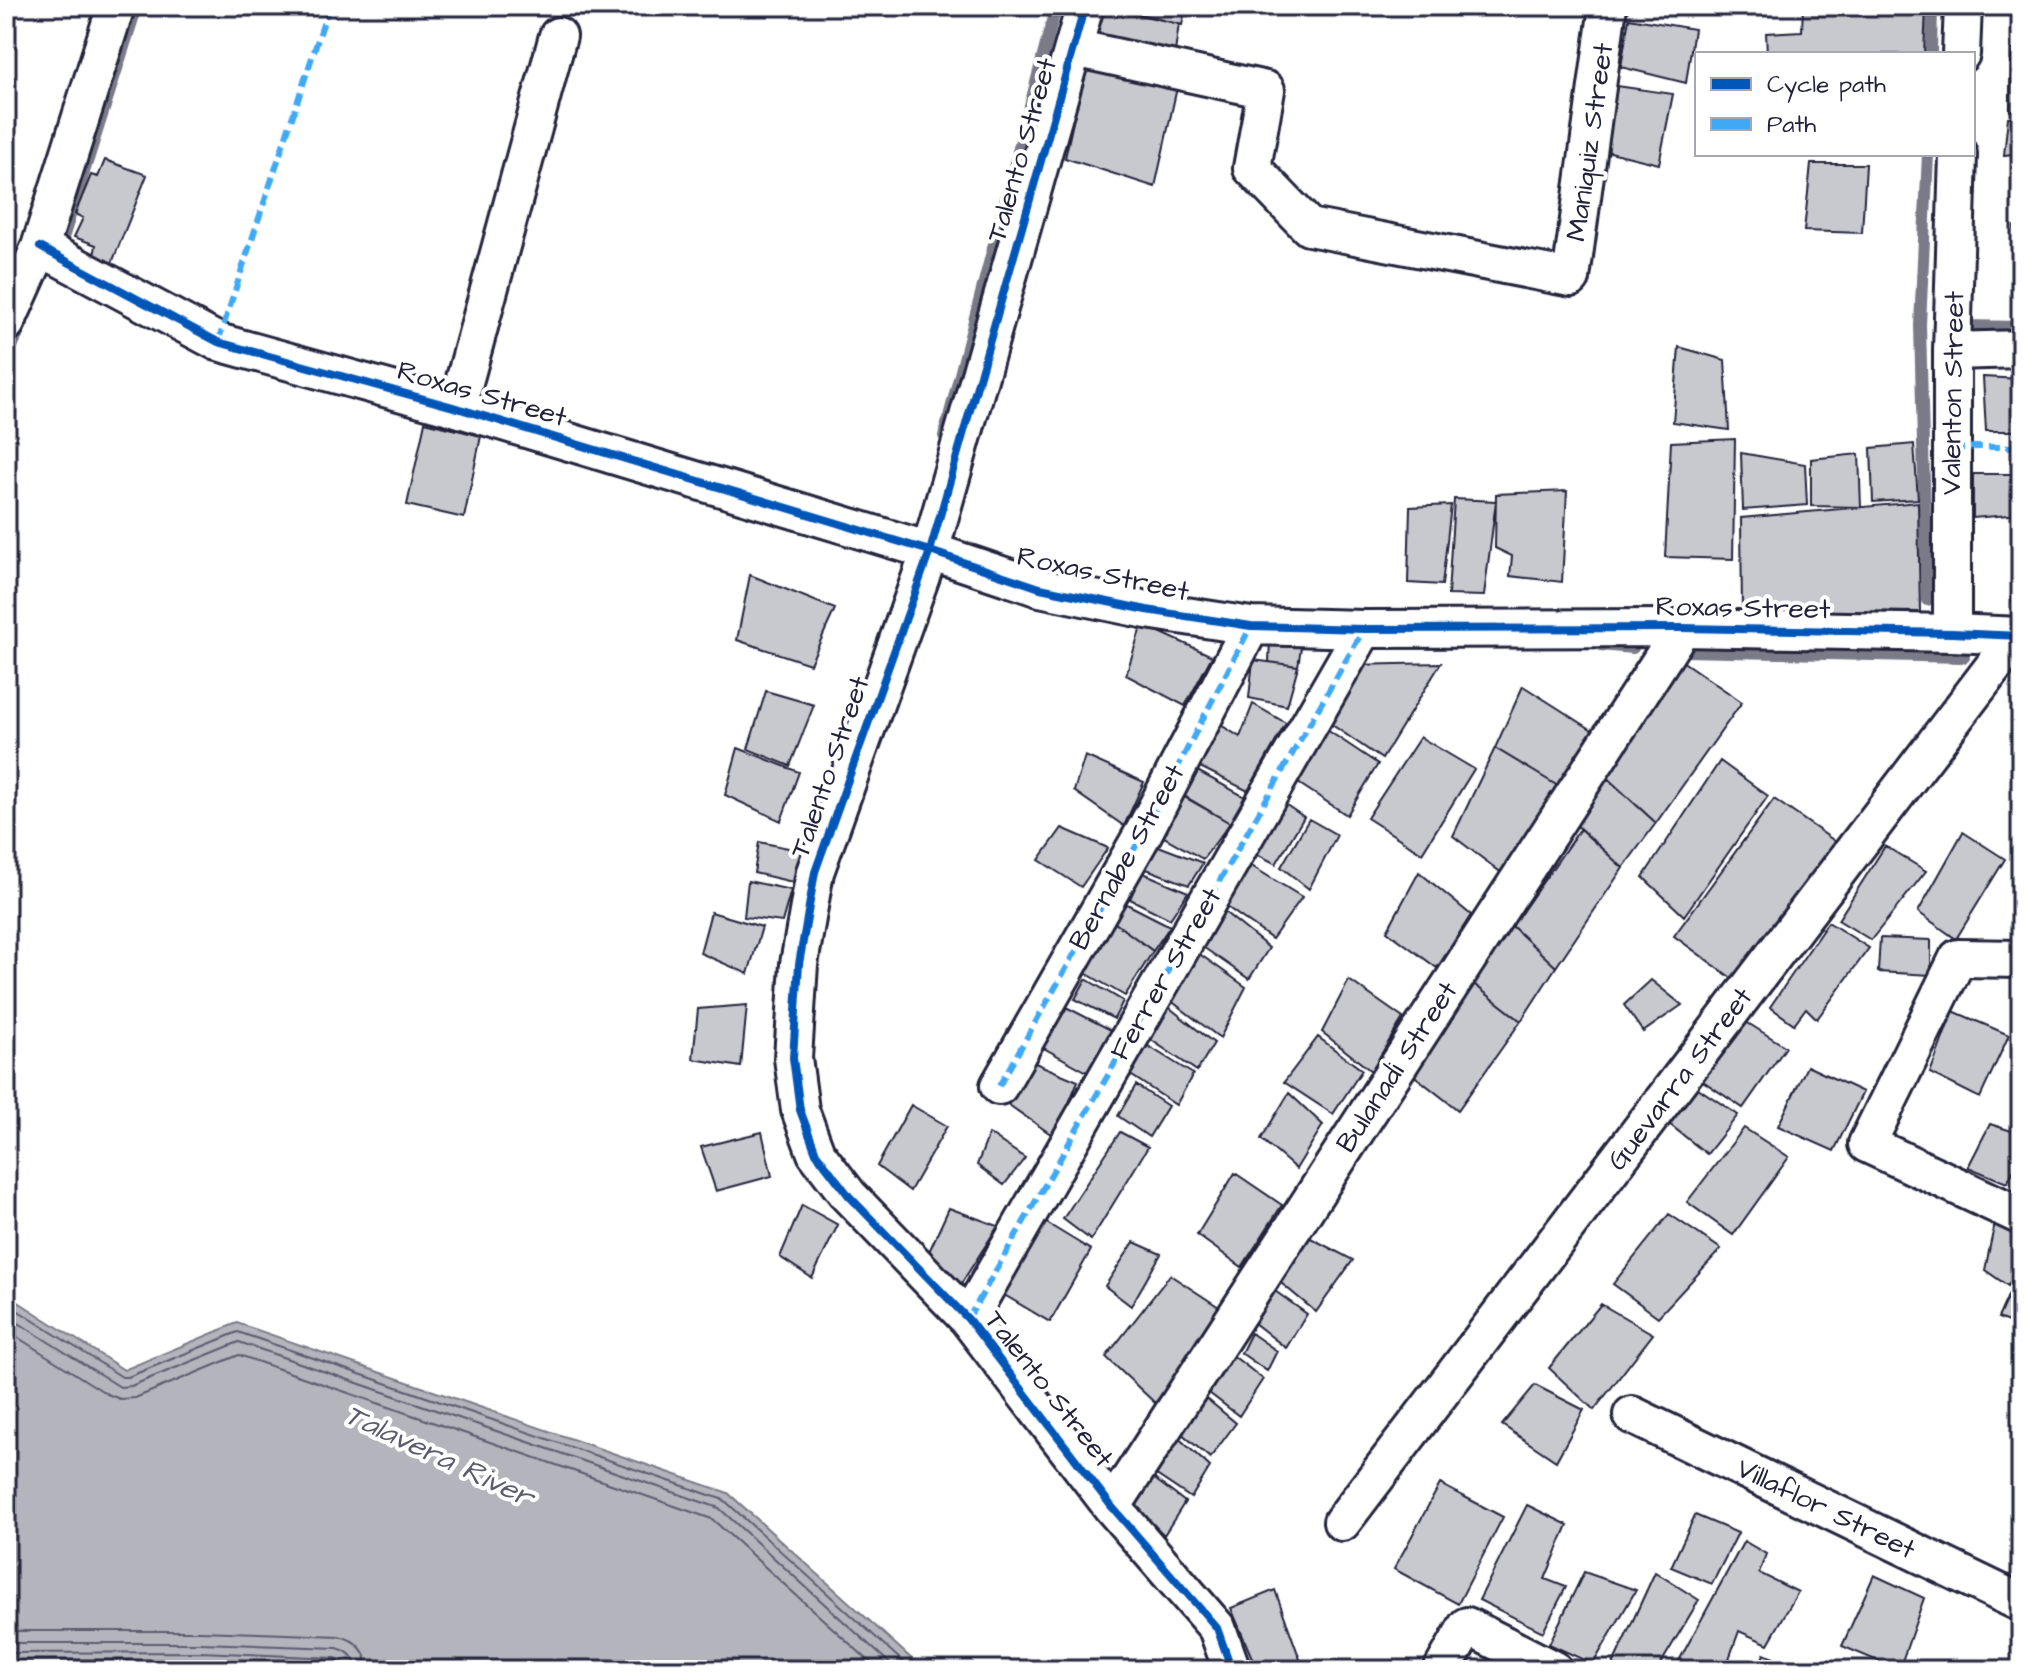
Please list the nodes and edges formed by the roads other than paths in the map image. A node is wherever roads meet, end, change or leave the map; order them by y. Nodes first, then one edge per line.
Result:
1 (116, 6) edge
2 (1085, 6) edge
3 (1608, 6) edge
4 (1963, 6) edge
5 (558, 36) dead end
6 (1074, 48) junction
7 (1961, 52) edge
8 (1958, 156) edge
9 (40, 247) junction
10 (6, 323) edge
11 (2021, 349) edge
12 (1952, 351) junction
13 (457, 408) junction
14 (930, 551) junction
15 (1251, 626) junction
16 (1682, 628) junction
17 (1364, 629) junction
18 (1952, 633) junction
19 (2019, 636) edge
20 (2021, 959) edge
21 (999, 1086) dead end
22 (2021, 1216) edge
23 (968, 1319) junction
24 (1632, 1415) dead end
25 (1112, 1507) junction
26 (1342, 1522) dead end
27 (2021, 1603) edge
28 (1232, 1670) edge
29 (1442, 1670) edge
30 (1554, 1670) edge

1 - 9 street
2 - 6 street, Talento Street
3 - 6 street, Maniquiz Street
4 - 7 street
5 - 13 street
6 - 14 street, Talento Street
8 - 12 street, Valenton Street
9 - 10 street
9 - 13 street, Roxas Street
11 - 12 street
12 - 18 street, Valenton Street
13 - 14 street, Roxas Street
14 - 15 street, Roxas Street
14 - 23 street, Talento Street
15 - 17 street, Roxas Street
15 - 21 street, Bernabe Street
16 - 17 street, Roxas Street
16 - 18 street, Roxas Street
16 - 25 street, Bulanadi Street
17 - 23 street, Ferrer Street
18 - 19 street, Roxas Street
19 - 26 street, Guevarra Street
20 - 22 street
23 - 25 street, Talento Street
24 - 27 street, Villaflor Street
25 - 28 street, Talento Street
29 - 30 street

